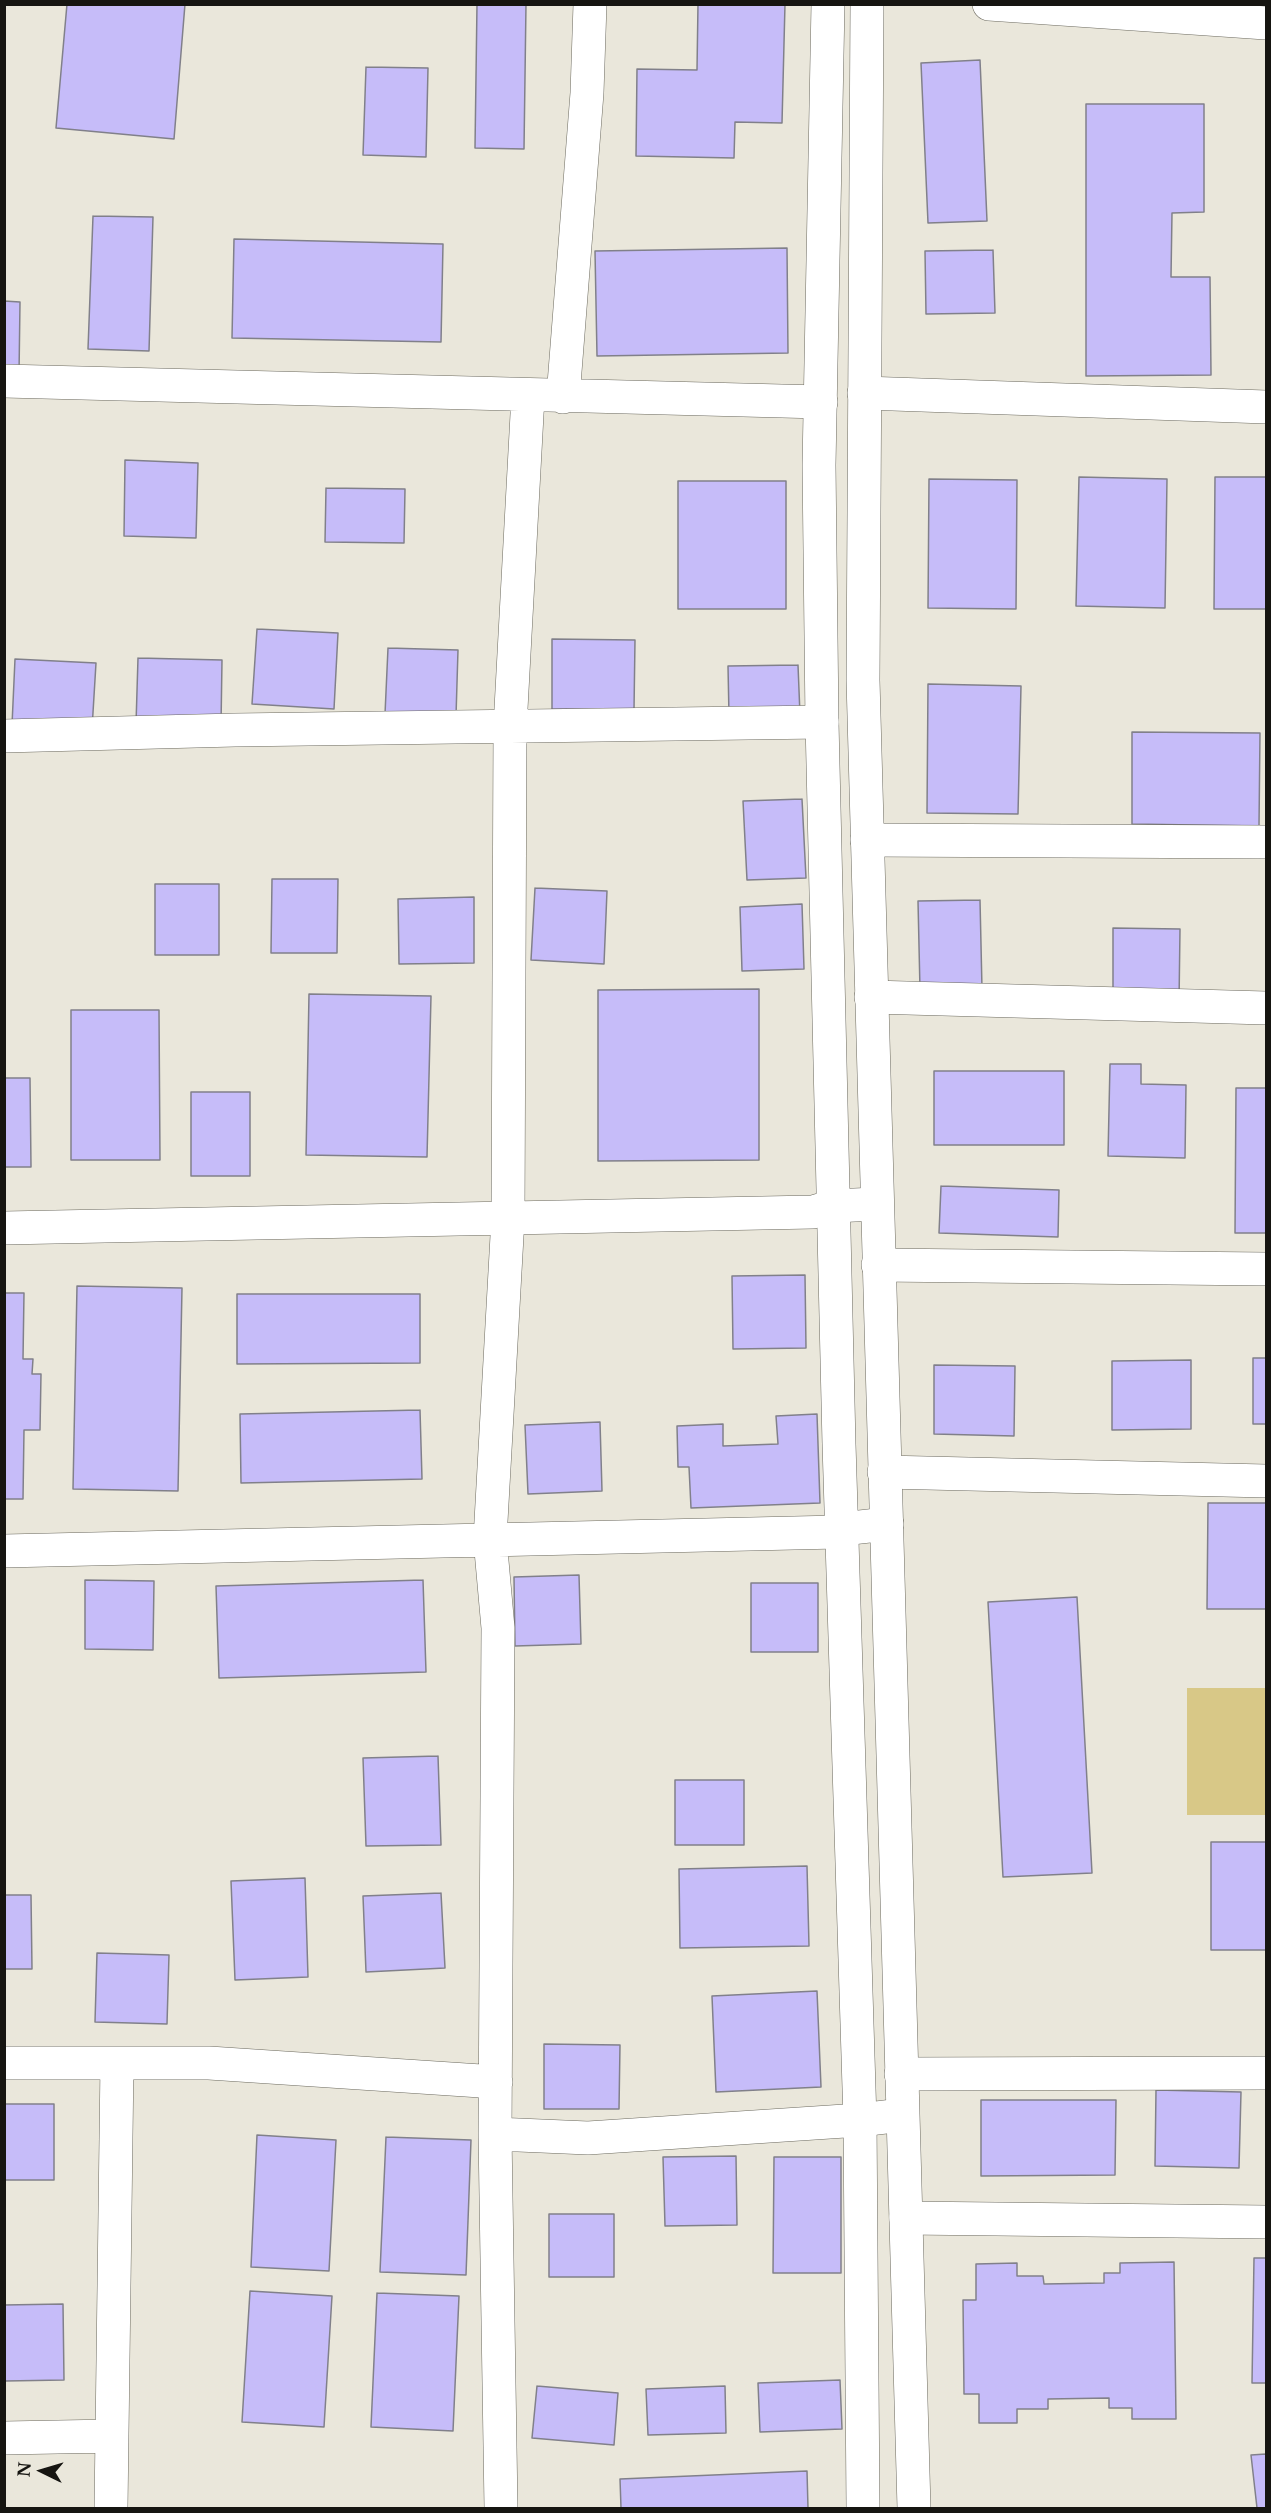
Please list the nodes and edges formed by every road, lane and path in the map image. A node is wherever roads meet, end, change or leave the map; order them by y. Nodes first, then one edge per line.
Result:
1 (590, 4) edge
2 (828, 4) edge
3 (867, 4) edge
4 (989, 4) edge
5 (1266, 23) edge
6 (4, 381) edge
7 (864, 393) junction
8 (528, 396) junction
9 (563, 397) junction
10 (821, 402) junction
11 (1266, 408) edge
12 (822, 722) junction
13 (510, 727) junction
14 (4, 736) edge
15 (867, 840) junction
16 (1266, 842) edge
17 (871, 997) junction
18 (1266, 1008) edge
19 (876, 1204) junction
20 (833, 1206) junction
21 (508, 1218) junction
22 (4, 1228) edge
23 (878, 1265) junction
24 (1266, 1269) edge
25 (885, 1472) junction
26 (1266, 1481) edge
27 (887, 1524) junction
28 (842, 1529) junction
29 (490, 1539) junction
30 (4, 1551) edge
31 (4, 2063) edge
32 (117, 2063) junction
33 (1266, 2073) edge
34 (901, 2074) junction
35 (496, 2082) junction
36 (902, 2115) junction
37 (860, 2120) junction
38 (495, 2134) junction
39 (906, 2218) junction
40 (1266, 2222) edge
41 (112, 2436) junction
42 (4, 2438) edge
43 (111, 2508) edge
44 (501, 2508) edge
45 (863, 2508) edge
46 (914, 2508) edge

1 - 9 street
2 - 10 street
3 - 7 street
4 - 5 street
6 - 8 street
7 - 11 street
7 - 15 street
8 - 9 street
8 - 13 street
9 - 10 street
10 - 12 street
12 - 13 street
12 - 20 street
13 - 14 street
13 - 21 street
15 - 16 street
15 - 17 street
17 - 18 street
17 - 19 street
19 - 20 street
19 - 23 street
20 - 21 street
20 - 28 street
21 - 22 street
21 - 29 street
23 - 24 street
23 - 25 street
25 - 26 street
25 - 27 street
27 - 28 street
27 - 34 street
28 - 29 street
28 - 37 street
29 - 30 street
29 - 35 street
31 - 32 street
32 - 35 street
32 - 41 street
33 - 34 street
34 - 36 street
35 - 38 street
36 - 37 street
36 - 39 street
37 - 38 street
37 - 45 street
38 - 44 street
39 - 40 street
39 - 46 street
41 - 42 street
41 - 43 street

